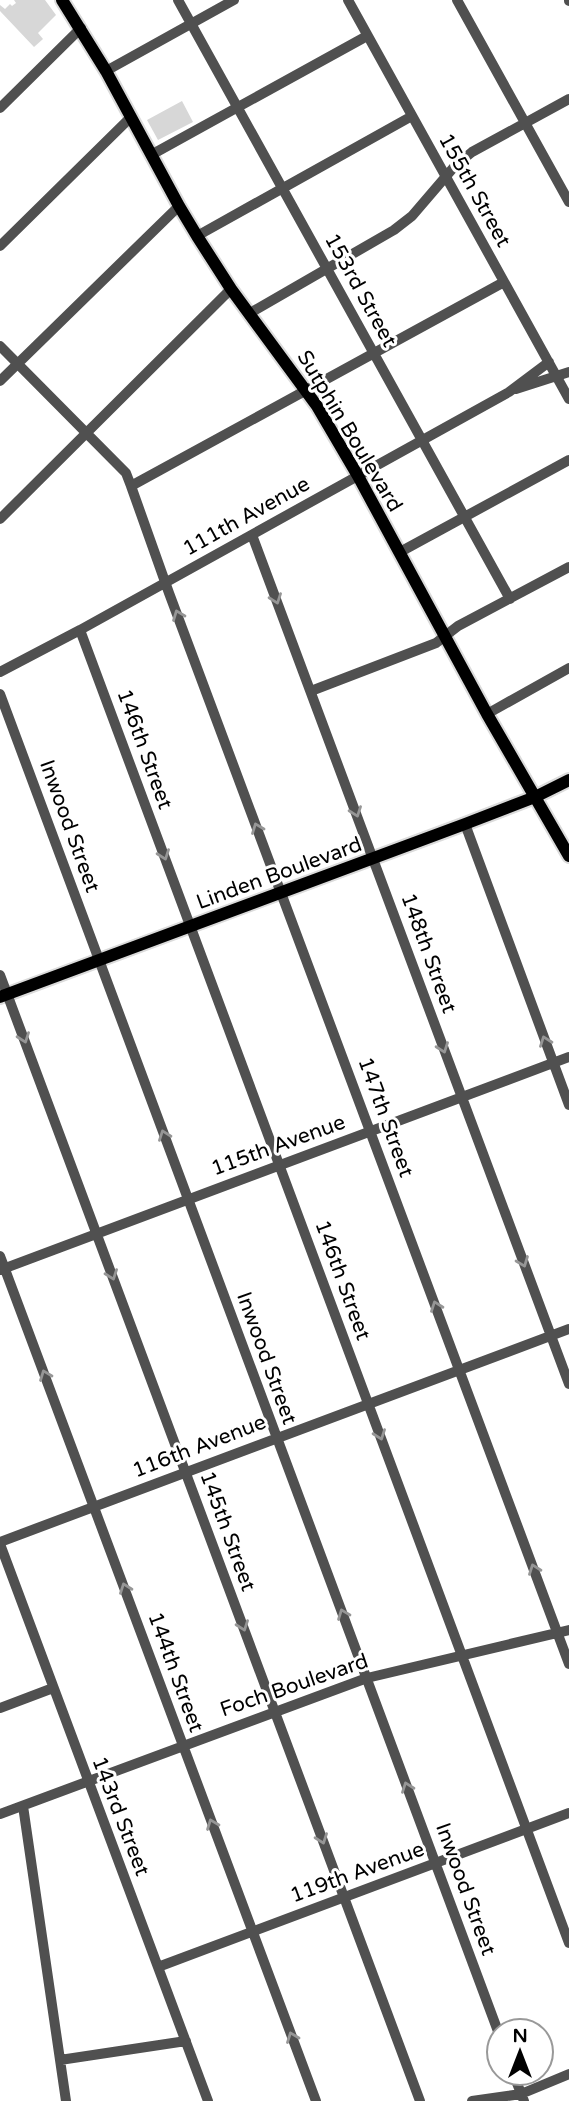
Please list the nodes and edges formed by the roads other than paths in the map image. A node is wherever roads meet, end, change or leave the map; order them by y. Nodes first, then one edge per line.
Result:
1 (62, 0) edge
2 (178, 0) edge
3 (234, 0) edge
4 (348, 0) edge
5 (457, 0) edge
6 (191, 24) junction
7 (81, 28) junction
8 (367, 36) junction
9 (106, 71) junction
10 (569, 99) edge
11 (238, 107) junction
12 (0, 108) edge
13 (412, 116) junction
14 (131, 117) junction
15 (526, 123) junction
16 (151, 155) junction
17 (447, 177) junction
18 (283, 188) junction
19 (569, 202) edge
20 (179, 206) junction
21 (197, 236) junction
22 (0, 246) edge
23 (327, 269) junction
24 (504, 282) junction
25 (232, 289) junction
26 (250, 313) junction
27 (0, 346) edge
28 (374, 354) junction
29 (549, 362) junction
30 (17, 364) junction
31 (569, 372) edge
32 (557, 377) junction
33 (0, 381) edge
34 (307, 390) junction
35 (509, 391) junction
36 (569, 399) edge
37 (85, 435) junction
38 (422, 440) junction
39 (569, 460) edge
40 (358, 476) junction
41 (131, 486) junction
42 (465, 517) junction
43 (0, 519) edge
44 (252, 535) junction
45 (400, 552) junction
46 (569, 567) edge
47 (166, 583) junction
48 (510, 599) junction
49 (80, 631) junction
50 (445, 638) junction
51 (569, 668) edge
52 (0, 672) edge
53 (310, 691) junction
54 (0, 694) edge
55 (487, 714) junction
56 (569, 780) edge
57 (535, 797) junction
58 (466, 824) junction
59 (569, 856) edge
60 (373, 858) junction
61 (281, 892) junction
62 (190, 926) junction
63 (99, 960) junction
64 (0, 975) edge
65 (4, 996) edge
66 (569, 1057) edge
67 (553, 1063) junction
68 (461, 1097) junction
69 (569, 1105) edge
70 (370, 1131) junction
71 (279, 1165) junction
72 (188, 1199) junction
73 (97, 1234) junction
74 (0, 1256) edge
75 (2, 1269) edge
76 (569, 1329) edge
77 (551, 1336) junction
78 (460, 1370) junction
79 (569, 1384) edge
80 (368, 1404) junction
81 (276, 1438) junction
82 (186, 1472) junction
83 (95, 1506) junction
84 (0, 1543) edge
85 (569, 1630) edge
86 (557, 1633) junction
87 (462, 1654) junction
88 (569, 1664) edge
89 (367, 1678) junction
90 (53, 1688) junction
91 (0, 1708) edge
92 (275, 1711) junction
93 (183, 1745) junction
94 (87, 1782) junction
95 (23, 1806) junction
96 (569, 1813) edge
97 (0, 1814) edge
98 (526, 1829) junction
99 (435, 1863) junction
100 (344, 1897) junction
101 (252, 1931) junction
102 (569, 1943) edge
103 (158, 1967) junction
104 (493, 2017) edge
105 (186, 2041) junction
106 (60, 2060) junction
107 (569, 2074) edge
108 (522, 2097) edge
109 (66, 2101) edge
110 (208, 2101) edge
111 (316, 2101) edge
112 (420, 2101) edge
113 (472, 2101) edge

1 - 7 main road, Sutphin Boulevard
2 - 6 street, 153rd Street
3 - 6 street
4 - 8 street, 155th Street
5 - 15 street
6 - 9 street
6 - 11 street, 153rd Street
7 - 9 main road, Sutphin Boulevard
7 - 12 street
8 - 11 street
8 - 13 street, 155th Street
9 - 14 main road, Sutphin Boulevard
10 - 15 street
11 - 16 street
11 - 18 street, 153rd Street
13 - 17 street, 155th Street
13 - 18 street
14 - 16 main road, Sutphin Boulevard
14 - 22 street
15 - 17 street
15 - 19 street
16 - 20 main road, Sutphin Boulevard
17 - 23 street
17 - 24 street, 155th Street
18 - 21 street
18 - 23 street, 153rd Street
20 - 21 main road, Sutphin Boulevard
20 - 30 street
21 - 25 main road, Sutphin Boulevard
23 - 26 street
23 - 28 street, 153rd Street
24 - 28 street
24 - 29 street, 155th Street
25 - 26 main road, Sutphin Boulevard
25 - 37 street
26 - 34 main road, Sutphin Boulevard
27 - 30 street, 147th Street
28 - 34 street
28 - 38 street, 153rd Street
29 - 32 street, 155th Street
29 - 35 street, 111th Avenue
30 - 33 street
30 - 37 street, 147th Street
31 - 32 street, 111th Avenue
32 - 35 street, 111th Avenue
32 - 36 street, 155th Street
34 - 40 main road, Sutphin Boulevard
34 - 41 street
35 - 38 street, 111th Avenue
37 - 41 street, 147th Street
37 - 43 street
38 - 40 street, 111th Avenue
38 - 42 street, 153rd Street
39 - 42 street
40 - 44 street, 111th Avenue
40 - 45 main road, Sutphin Boulevard
41 - 47 street, 147th Street
42 - 45 street
42 - 48 street, 153rd Street
44 - 47 street, 111th Avenue
44 -> 53 street, 148th Street
45 - 50 main road, Sutphin Boulevard
46 - 48 street
47 - 49 street, 111th Avenue
61 -> 47 street, 147th Street
48 - 50 street
49 - 52 street, 111th Avenue
49 -> 62 street, 146th Street
50 - 53 street
50 - 55 main road, Sutphin Boulevard
51 - 55 street
53 -> 60 street, 148th Street
54 - 63 street, Inwood Street
55 - 57 main road, Sutphin Boulevard
56 - 57 main road, Linden Boulevard
57 - 58 main road, Linden Boulevard
57 - 59 main road, Sutphin Boulevard
58 - 60 main road, Linden Boulevard
67 -> 58 street
60 - 61 main road, Linden Boulevard
60 -> 68 street, 148th Street
61 - 62 main road, Linden Boulevard
61 - 70 street, 147th Street
62 - 63 main road, Linden Boulevard
62 - 71 street, 146th Street
63 - 65 main road, Linden Boulevard
72 -> 63 street, Inwood Street
64 - 65 street, 145th Street
65 -> 73 street, 145th Street
66 - 67 street, 115th Avenue
67 - 68 street, 115th Avenue
67 - 69 street
68 - 70 street, 115th Avenue
68 -> 77 street, 148th Street
70 - 71 street, 115th Avenue
78 -> 70 street, 147th Street
71 - 72 street, 115th Avenue
71 - 80 street, 146th Street
72 - 73 street, 115th Avenue
72 - 81 street, Inwood Street
73 - 75 street, 115th Avenue
73 -> 82 street, 145th Street
74 - 75 street, 144th Street
83 -> 75 street, 144th Street
76 - 77 street, 116th Avenue
77 - 78 street, 116th Avenue
77 - 79 street, 148th Street
78 - 80 street, 116th Avenue
86 -> 78 street, 147th Street
80 - 81 street, 116th Avenue
80 -> 87 street, 146th Street
81 - 82 street, 116th Avenue
89 -> 81 street, Inwood Street
82 - 83 street, 116th Avenue
82 -> 92 street, 145th Street
83 - 84 street, 116th Avenue
93 -> 83 street, 144th Street
84 - 90 street, 143rd Street
85 - 86 street, Foch Boulevard
86 - 87 street, Foch Boulevard
86 - 88 street, 147th Street
87 - 89 street, Foch Boulevard
87 - 98 street, 146th Street
89 - 92 street, Foch Boulevard
99 -> 89 street, Inwood Street
90 - 91 street
90 - 94 street, 143rd Street
92 - 93 street, Foch Boulevard
92 -> 100 street, 145th Street
93 - 94 street, Foch Boulevard
101 -> 93 street, 144th Street
94 - 95 street, Foch Boulevard
94 - 103 street, 143rd Street
95 - 97 street, Foch Boulevard
95 - 106 street
96 - 98 street, 119th Avenue
98 - 99 street, 119th Avenue
98 - 102 street, 146th Street
99 - 100 street, 119th Avenue
99 - 104 street, Inwood Street
100 - 101 street, 119th Avenue
100 - 112 street, 145th Street
101 - 103 street, 119th Avenue
111 -> 101 street, 144th Street
103 - 105 street, 143rd Street
105 - 106 street
105 - 110 street, 143rd Street
106 - 109 street
107 - 108 street
108 - 113 street

